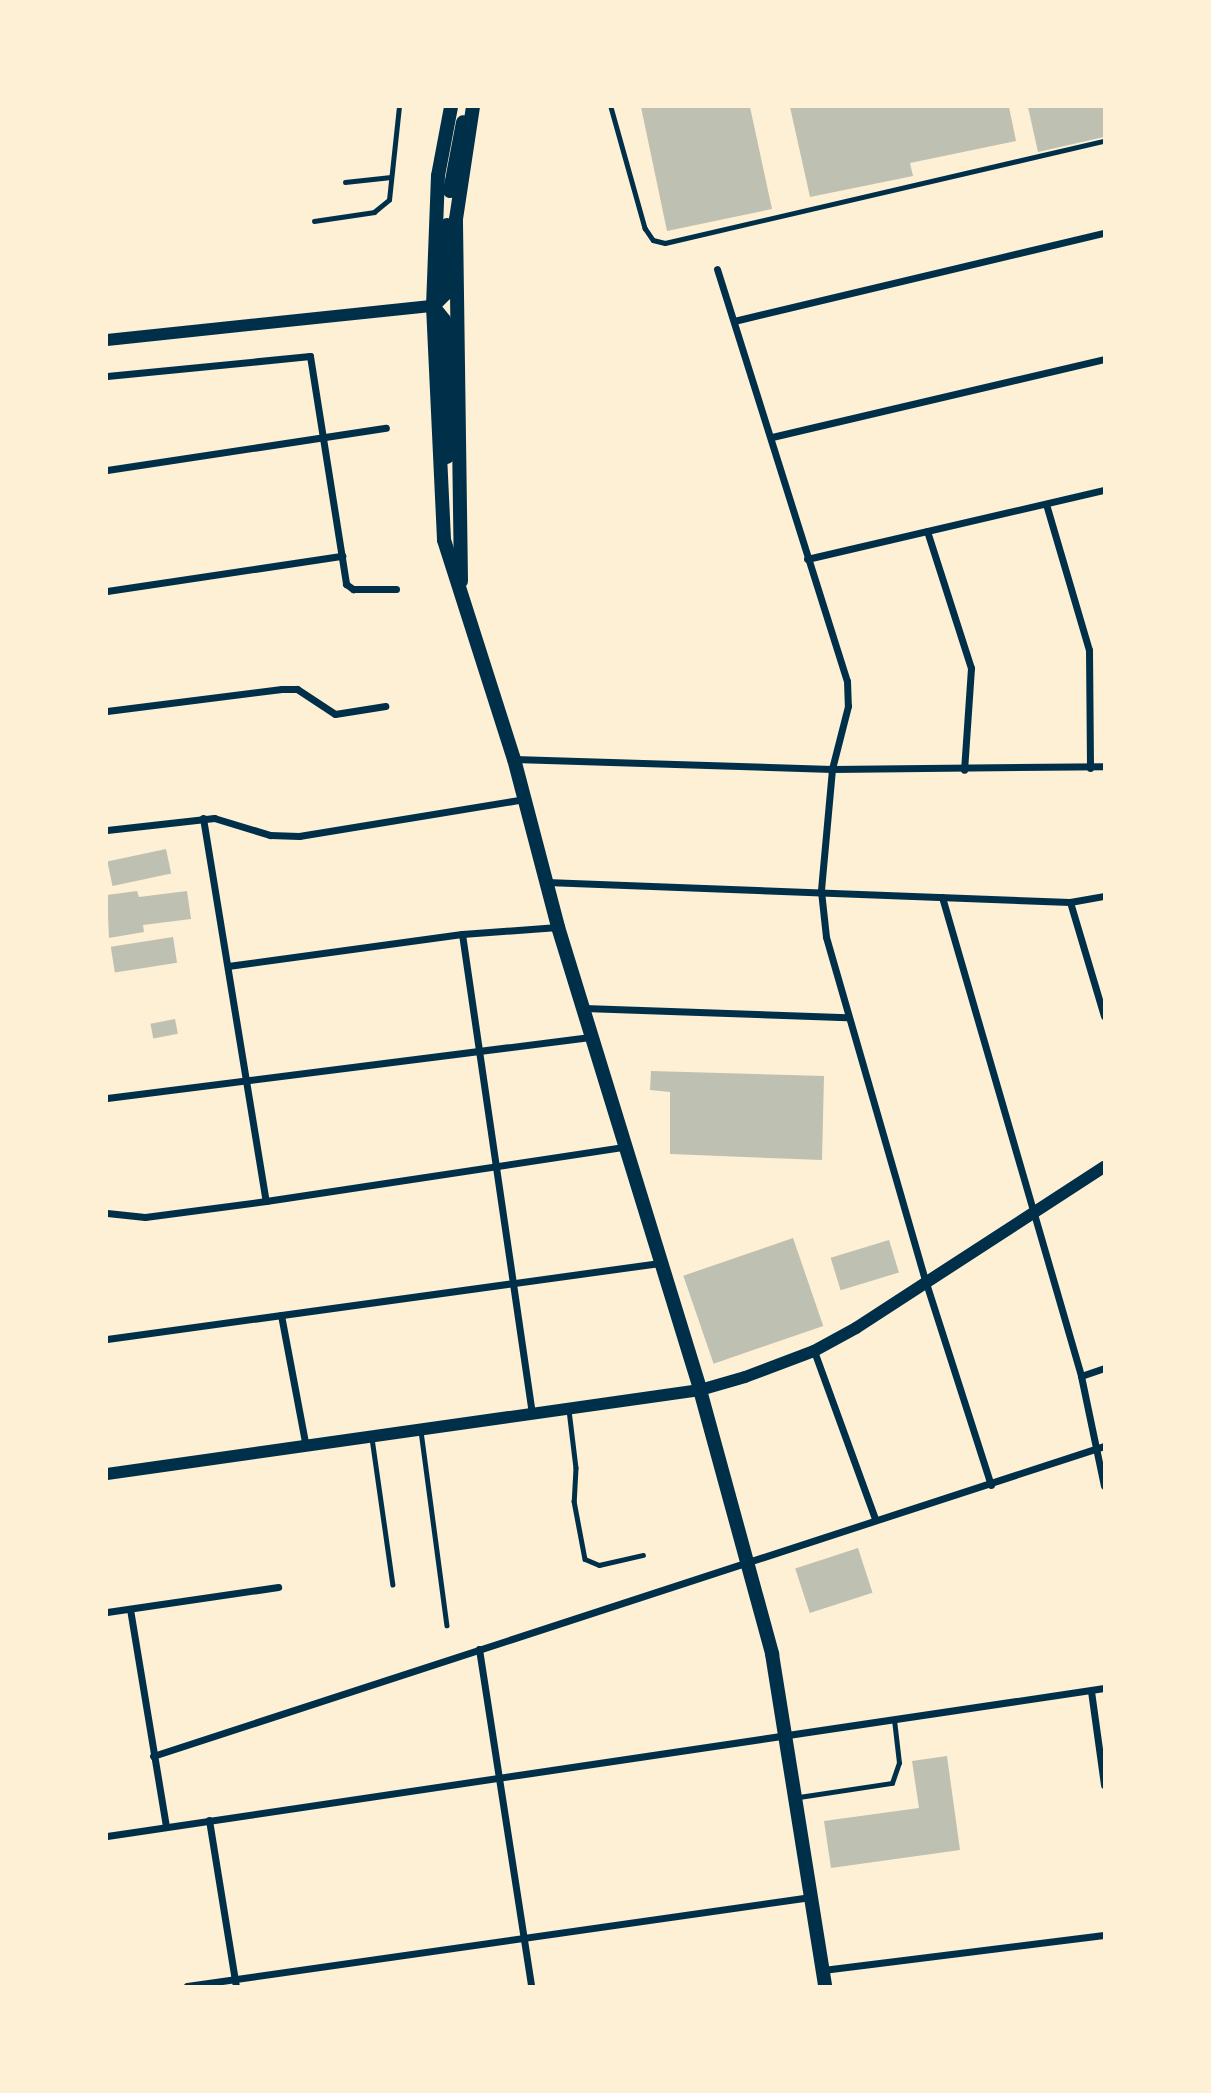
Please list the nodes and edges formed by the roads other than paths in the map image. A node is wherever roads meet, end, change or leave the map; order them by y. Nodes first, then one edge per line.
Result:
1 (399, 107) edge
2 (451, 107) edge
3 (471, 107) edge
4 (611, 107) edge
5 (1104, 141) edge
6 (391, 177) junction
7 (345, 181) dead end
8 (314, 221) dead end
9 (1104, 233) edge
10 (717, 269) dead end
11 (433, 306) junction
12 (734, 321) junction
13 (107, 340) edge
14 (1104, 359) edge
15 (107, 376) edge
16 (386, 428) dead end
17 (772, 437) junction
18 (325, 438) junction
19 (107, 470) edge
20 (1104, 490) edge
21 (1046, 504) junction
22 (927, 531) junction
23 (463, 544) junction
24 (342, 556) junction
25 (807, 559) junction
26 (461, 582) junction
27 (396, 589) dead end
28 (107, 591) edge
29 (385, 706) dead end
30 (107, 711) edge
31 (514, 759) junction
32 (1104, 766) edge
33 (1090, 768) junction
34 (832, 769) junction
35 (964, 770) junction
36 (525, 799) junction
37 (203, 818) junction
38 (107, 830) edge
39 (545, 882) junction
40 (821, 891) junction
41 (1104, 896) edge
42 (942, 897) junction
43 (1070, 902) junction
44 (558, 927) junction
45 (462, 934) junction
46 (228, 966) junction
47 (584, 1008) junction
48 (1104, 1016) edge
49 (847, 1017) junction
50 (592, 1037) junction
51 (480, 1051) junction
52 (248, 1082) junction
53 (107, 1098) edge
54 (624, 1147) junction
55 (1104, 1167) edge
56 (496, 1168) junction
57 (266, 1201) junction
58 (1036, 1212) junction
59 (107, 1213) edge
60 (660, 1264) junction
61 (514, 1282) junction
62 (928, 1286) junction
63 (281, 1315) junction
64 (107, 1339) edge
65 (814, 1351) junction
66 (1104, 1368) edge
67 (1082, 1376) junction
68 (700, 1390) junction
69 (569, 1409) junction
70 (532, 1414) junction
71 (421, 1430) junction
72 (372, 1438) junction
73 (306, 1447) junction
74 (1102, 1447) edge
75 (107, 1474) edge
76 (992, 1485) junction
77 (1104, 1486) edge
78 (874, 1519) junction
79 (643, 1555) dead end
80 (748, 1564) junction
81 (393, 1585) dead end
82 (278, 1587) dead end
83 (130, 1609) junction
84 (107, 1612) edge
85 (447, 1625) dead end
86 (479, 1649) junction
87 (1104, 1688) edge
88 (1091, 1691) junction
89 (894, 1720) junction
90 (789, 1735) junction
91 (153, 1756) junction
92 (500, 1778) junction
93 (1104, 1785) edge
94 (798, 1797) junction
95 (209, 1820) junction
96 (166, 1827) junction
97 (107, 1836) edge
98 (812, 1897) junction
99 (1104, 1935) edge
100 (525, 1938) junction
101 (823, 1970) junction
102 (235, 1983) edge
103 (187, 1986) edge
104 (531, 1986) edge
105 (825, 1986) edge

1 - 6 lane
2 - 11 main road
3 - 11 main road
3 - 23 main road
4 - 5 lane
6 - 7 lane
6 - 8 lane
9 - 12 street
10 - 12 street
11 - 13 street
11 - 23 main road
11 - 26 main road
12 - 17 street
14 - 17 street
15 - 18 street
16 - 18 street
17 - 25 street
18 - 19 street
18 - 24 street
20 - 21 street
21 - 22 street
21 - 33 street
22 - 25 street
22 - 35 street
23 - 26 main road
24 - 27 street
24 - 28 street
25 - 34 street
26 - 31 main road
29 - 30 street
31 - 34 street
31 - 36 main road
32 - 33 street
33 - 35 street
34 - 35 street
34 - 40 street
36 - 37 street
36 - 39 main road
37 - 38 street
37 - 46 street
39 - 40 street
39 - 44 main road
40 - 42 street
40 - 49 street
41 - 43 street
42 - 43 street
42 - 58 street
43 - 48 street
44 - 45 street
44 - 47 main road
45 - 46 street
45 - 51 street
46 - 52 street
47 - 49 street
47 - 50 main road
49 - 62 street
50 - 51 street
50 - 54 main road
51 - 52 street
51 - 56 street
52 - 53 street
52 - 57 street
54 - 56 street
54 - 60 main road
55 - 58 street
56 - 57 street
56 - 61 street
57 - 59 street
58 - 62 street
58 - 67 street
60 - 61 street
60 - 68 main road
61 - 63 street
61 - 70 street
62 - 65 street
62 - 76 street
63 - 64 street
63 - 73 street
65 - 68 street
65 - 78 street
66 - 67 street
67 - 74 street
68 - 69 street
68 - 80 main road
69 - 70 street
69 - 79 lane
70 - 71 street
71 - 72 street
71 - 85 lane
72 - 73 street
72 - 81 lane
73 - 75 street
74 - 76 street
74 - 77 street
76 - 78 street
78 - 80 street
80 - 86 street
80 - 90 main road
82 - 83 street
83 - 84 street
83 - 91 street
86 - 91 street
86 - 92 street
87 - 88 street
88 - 89 street
88 - 93 street
89 - 90 street
89 - 94 lane
90 - 92 street
90 - 94 main road
91 - 96 street
92 - 95 street
92 - 100 street
94 - 98 main road
95 - 96 street
95 - 102 street
96 - 97 street
98 - 100 street
98 - 101 main road
99 - 101 street
100 - 102 street
100 - 104 street
101 - 105 main road
102 - 103 street

